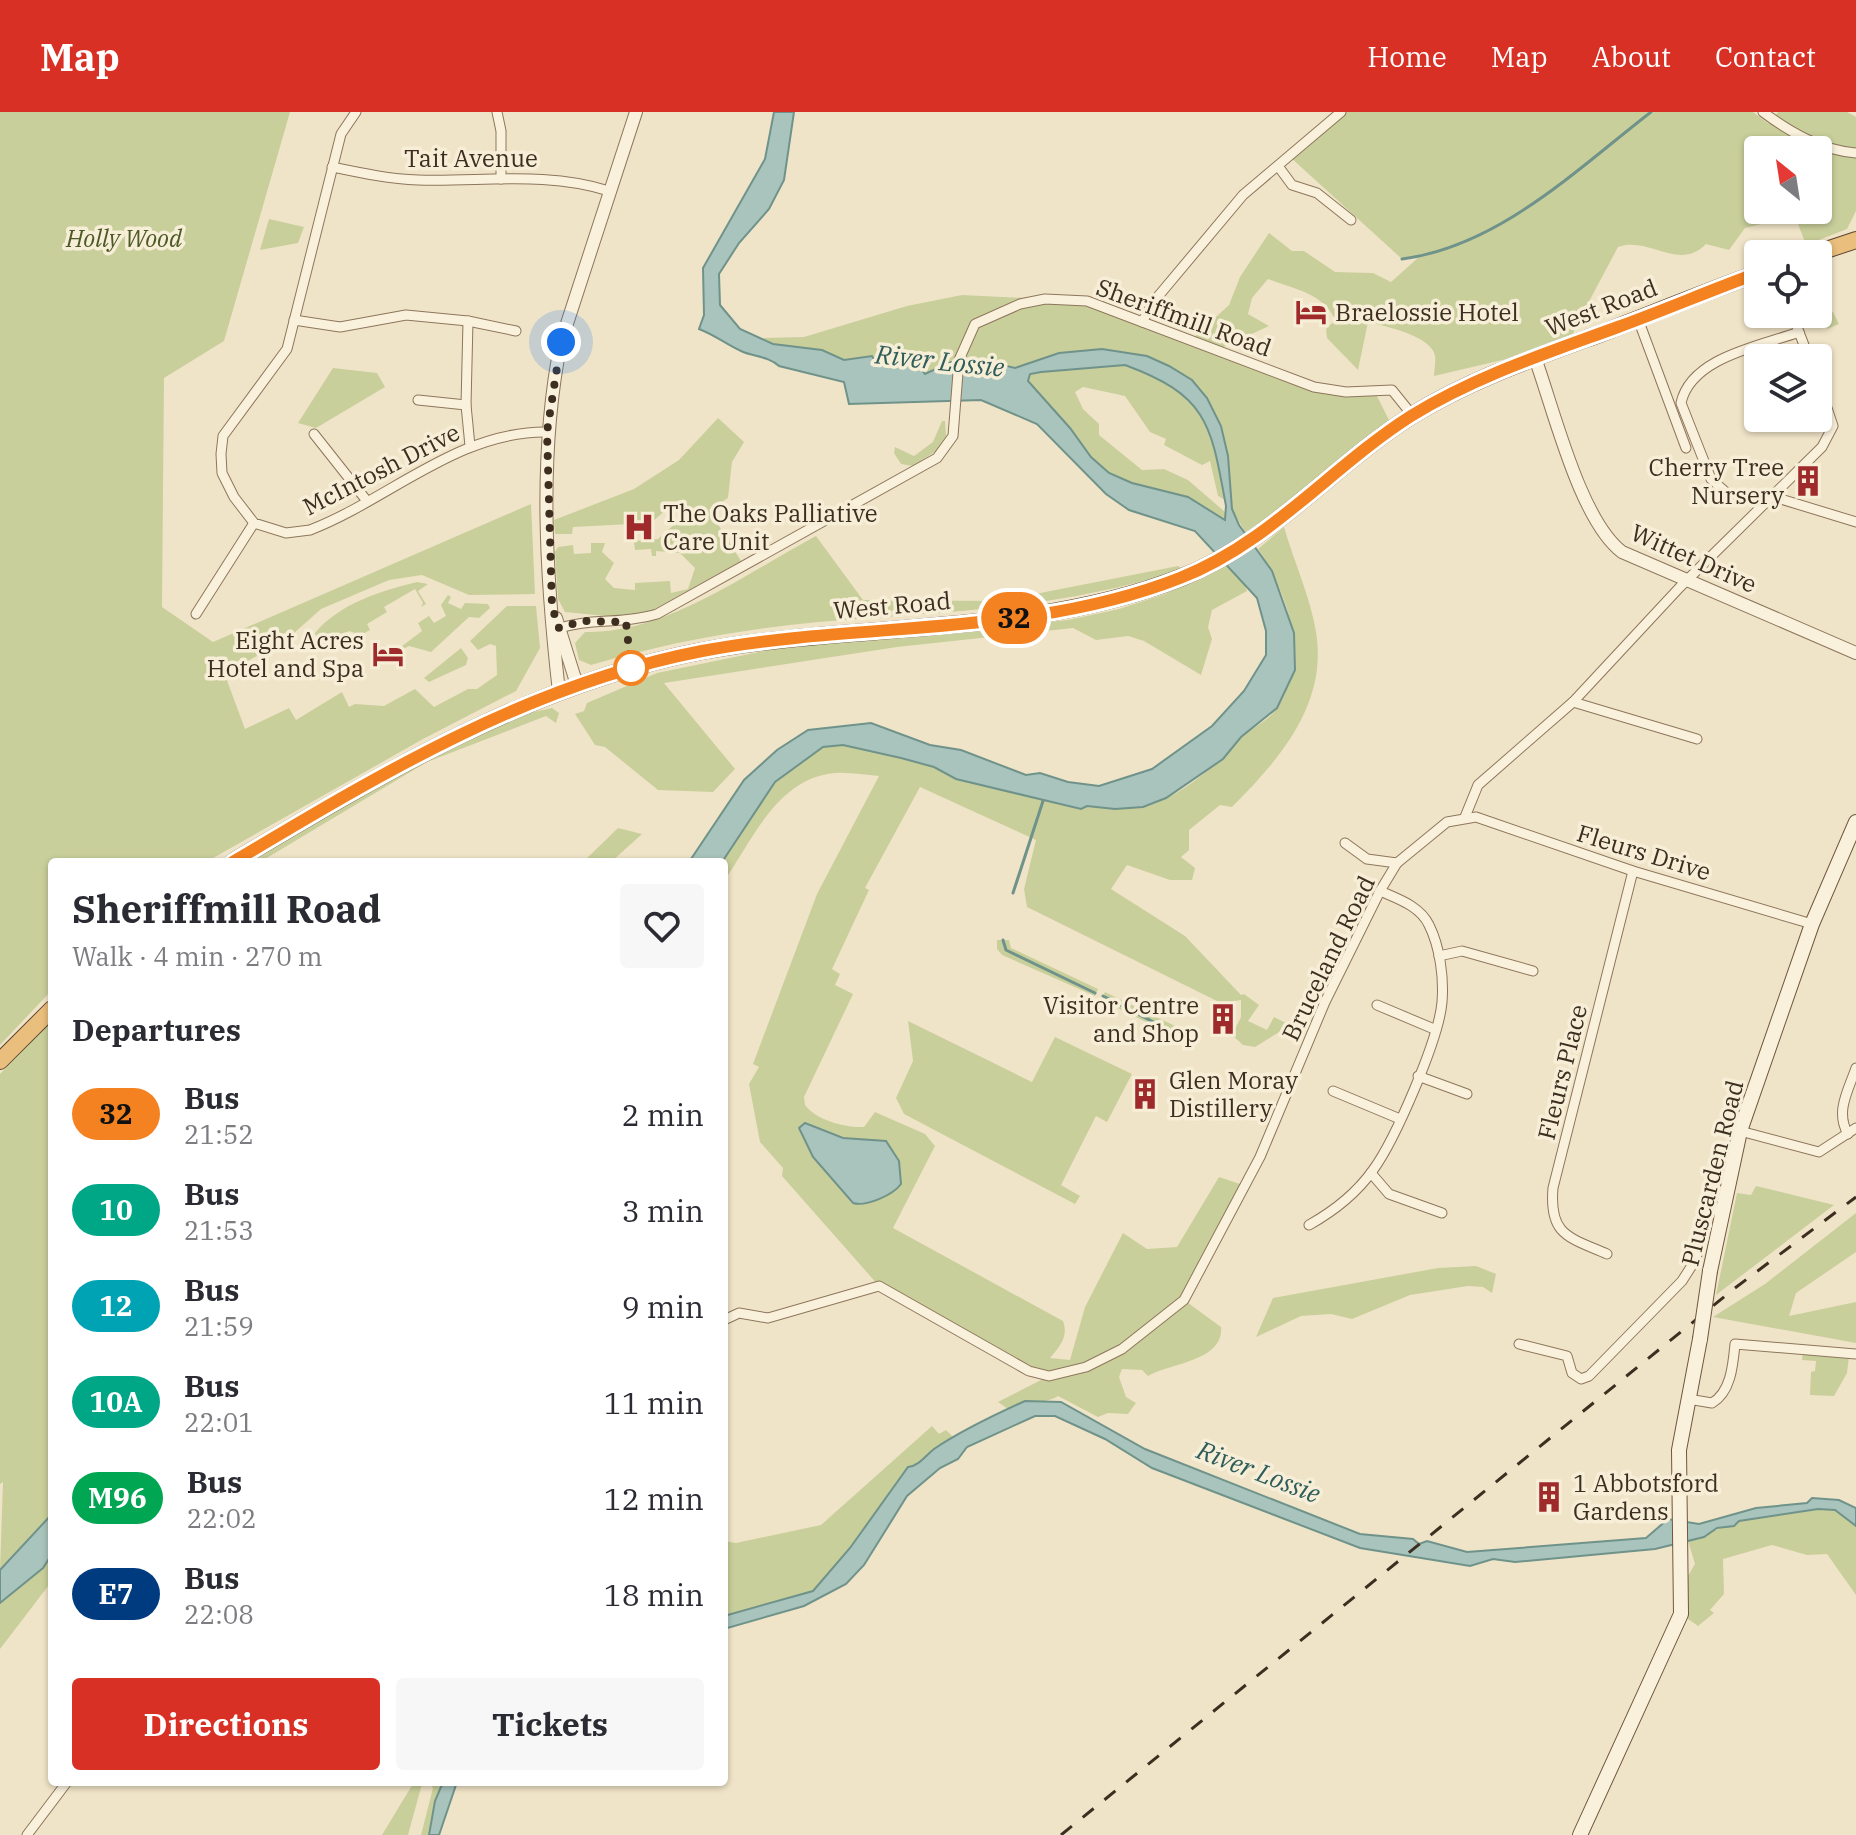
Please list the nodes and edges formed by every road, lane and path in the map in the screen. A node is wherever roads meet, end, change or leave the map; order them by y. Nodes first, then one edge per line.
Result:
1 (356, 112) edge
2 (497, 112) edge
3 (636, 112) edge
4 (1341, 112) edge
5 (1763, 112) edge
6 (1856, 153) edge
7 (1278, 166) junction
8 (332, 167) junction
9 (501, 179) junction
10 (609, 191) junction
11 (1351, 220) dead end
12 (1856, 240) edge
13 (1832, 248) edge
14 (1744, 278) edge
15 (1638, 319) junction
16 (294, 320) junction
17 (468, 321) junction
18 (1142, 322) junction
19 (1797, 328) edge
20 (516, 331) dead end
21 (1799, 332) junction
22 (1804, 344) edge
23 (1535, 358) junction
24 (418, 400) dead end
25 (466, 405) junction
26 (1413, 416) junction
27 (547, 432) junction
28 (1831, 432) edge
29 (314, 434) dead end
30 (470, 446) junction
31 (1686, 448) dead end
32 (1771, 496) junction
33 (367, 501) junction
34 (1856, 522) edge
35 (254, 523) junction
36 (1686, 580) junction
37 (196, 614) dead end
38 (556, 630) junction
39 (1856, 653) edge
40 (577, 685) junction
41 (559, 692) junction
42 (1573, 702) junction
43 (1697, 739) dead end
44 (1465, 817) junction
45 (1855, 828) edge
46 (1345, 843) dead end
47 (240, 858) edge
48 (1397, 863) junction
49 (1633, 871) junction
50 (1380, 891) junction
51 (1812, 924) junction
52 (1439, 956) junction
53 (1533, 971) dead end
54 (1377, 1005) dead end
55 (48, 1013) edge
56 (1434, 1029) junction
57 (0, 1061) edge
58 (1856, 1068) edge
59 (1418, 1076) junction
60 (1333, 1091) dead end
61 (1467, 1094) dead end
62 (1400, 1119) junction
63 (1740, 1131) junction
64 (1852, 1131) edge
65 (1371, 1173) junction
66 (1721, 1212) junction
67 (1442, 1213) dead end
68 (1309, 1225) dead end
69 (1607, 1254) dead end
70 (728, 1318) edge
71 (1519, 1344) dead end
72 (1856, 1354) edge
73 (1688, 1399) junction
74 (64, 1786) edge
75 (27, 1835) edge
76 (1580, 1835) edge

1 - 8 street
2 - 9 street
3 - 10 street
4 - 7 street
5 - 6 street
7 - 11 street
7 - 18 street
8 - 9 street, Tait Avenue
8 - 16 street
9 - 10 street, Tait Avenue
10 - 27 street
12 - 13 highway
14 - 15 highway, West Road
15 - 23 highway, West Road
15 - 31 street
16 - 17 street
16 - 35 street
17 - 20 street
17 - 25 street
18 - 26 street, Sheriffmill Road
18 - 38 street, Sheriffmill Road
19 - 21 street
21 - 22 street
21 - 32 street
23 - 26 highway, West Road
23 - 36 street, Wittet Drive
24 - 25 street
25 - 30 street
26 - 40 highway, West Road
27 - 30 street, McIntosh Drive
27 - 38 street
28 - 32 street
29 - 33 street
30 - 33 street, McIntosh Drive
32 - 34 street
32 - 36 street
33 - 35 street, McIntosh Drive
35 - 37 street
36 - 39 street, Wittet Drive
36 - 42 street
38 - 40 street
38 - 41 street
40 - 41 highway, West Road
41 - 47 highway, West Road
42 - 43 street
42 - 44 street
44 - 48 street, Bruceland Road
44 - 49 street, Fleurs Drive
45 - 51 main road, Pluscarden Road
46 - 48 street, Bruceland Road
48 - 50 street, Bruceland Road
49 - 51 street, Fleurs Drive
49 - 69 street, Fleurs Place
50 - 52 street
50 - 70 street, Bruceland Road
51 - 63 main road, Pluscarden Road
52 - 53 street
52 - 56 street
54 - 56 street
55 - 57 highway
56 - 59 street
58 - 64 street
59 - 61 street
59 - 62 street
60 - 62 street
62 - 65 street
63 - 64 street
63 - 66 main road, Pluscarden Road
65 - 67 street
65 - 68 street
66 - 71 street
66 - 73 main road, Pluscarden Road, bridge
72 - 73 street
73 - 76 main road, Pluscarden Road
74 - 75 street

